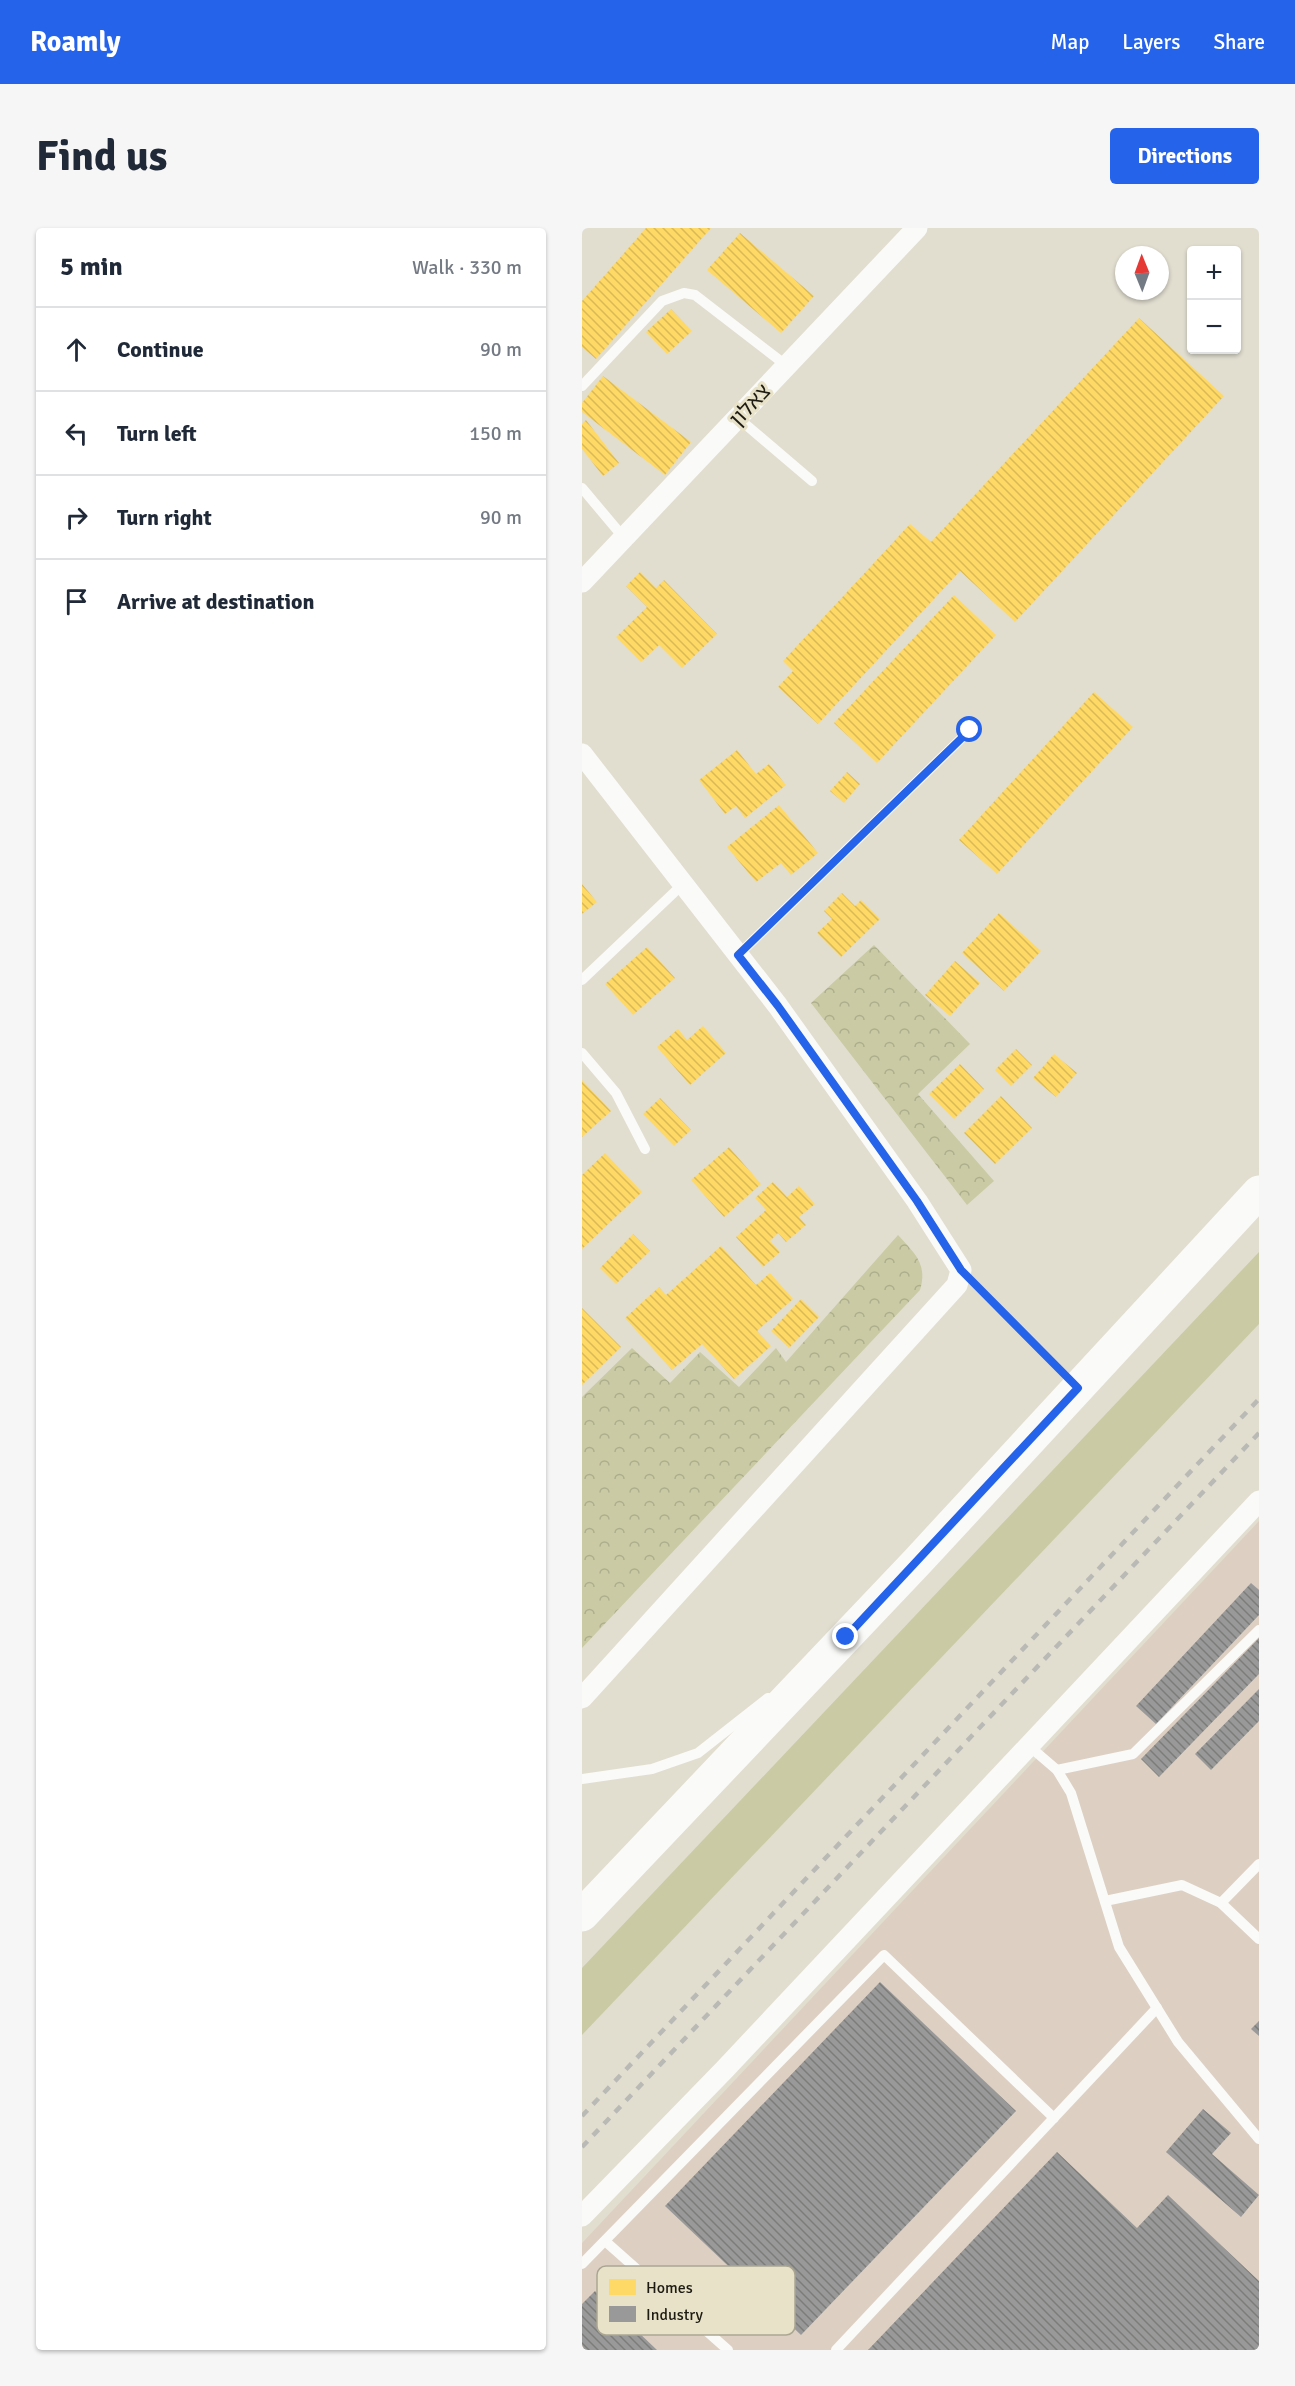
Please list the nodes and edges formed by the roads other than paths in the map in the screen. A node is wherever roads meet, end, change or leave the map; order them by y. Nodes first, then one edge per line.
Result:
1 (917, 228) edge
2 (787, 366) junction
3 (582, 386) edge
4 (738, 418) junction
5 (812, 481) dead end
6 (582, 488) edge
7 (624, 538) junction
8 (582, 582) edge
9 (970, 730) dead end
10 (582, 754) edge
11 (683, 884) junction
12 (738, 955) junction
13 (582, 980) edge
14 (582, 1053) edge
15 (645, 1149) dead end
16 (1259, 1192) edge
17 (1259, 1501) edge
18 (1259, 1630) edge
19 (846, 1637) junction
20 (582, 1698) edge
21 (1029, 1746) junction
22 (1056, 1770) junction
23 (582, 1779) edge
24 (1259, 1864) edge
25 (1105, 1901) junction
26 (1221, 1903) junction
27 (582, 1915) edge
28 (1259, 1939) edge
29 (1157, 2008) junction
30 (1054, 2118) junction
31 (1259, 2139) edge
32 (582, 2216) edge
33 (605, 2241) junction
34 (582, 2264) edge
35 (633, 2266) edge
36 (711, 2335) edge
37 (728, 2350) edge
38 (836, 2350) edge

1 - 2 street, צאלון
2 - 3 lane
2 - 4 street, צאלון
4 - 5 lane
4 - 7 street, צאלון
6 - 7 lane
7 - 8 street, צאלון
9 - 12 lane
10 - 11 street
11 - 12 street
11 - 13 lane
12 - 20 street
14 - 15 lane
16 - 19 main road
17 - 21 street
18 - 22 lane
19 - 23 lane
19 - 27 main road
21 - 22 lane
21 - 32 street
22 - 25 lane
24 - 26 lane
25 - 26 lane
25 - 29 lane
26 - 28 lane
29 - 30 lane
29 - 31 lane
30 - 33 lane
30 - 38 lane
33 - 34 lane
33 - 35 lane
36 - 37 lane

